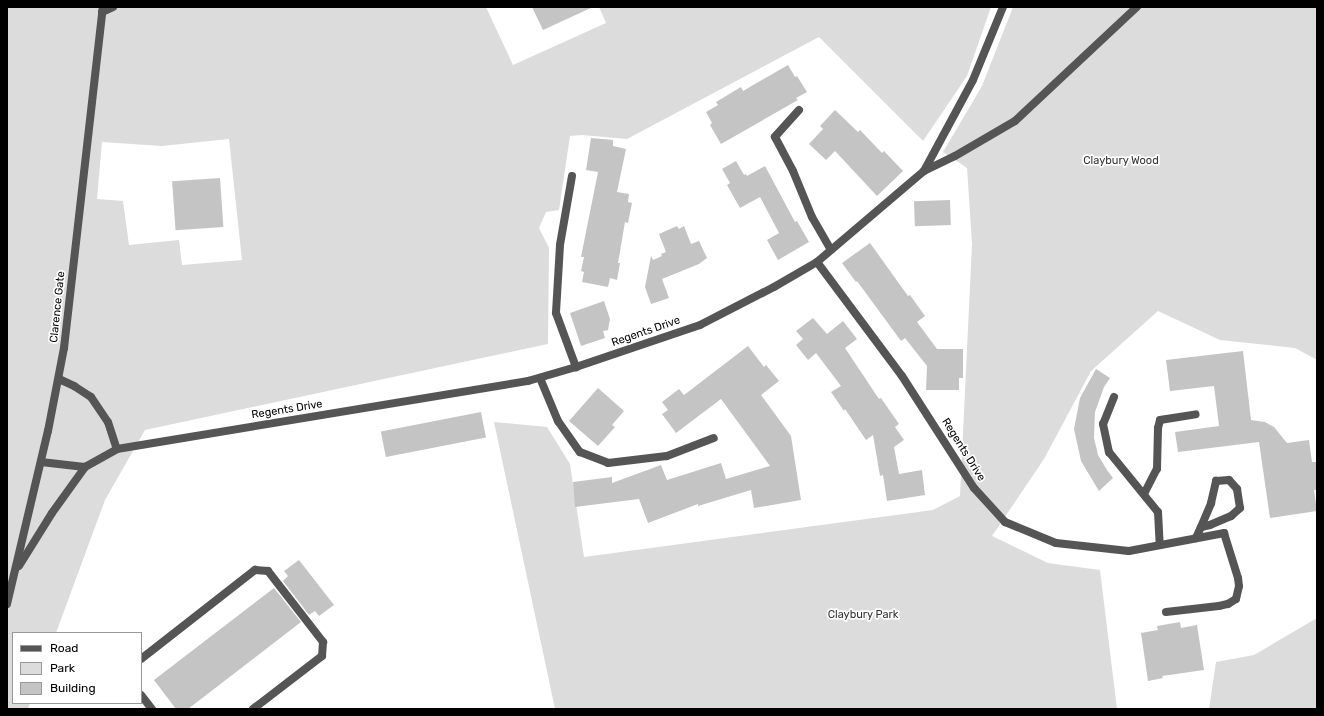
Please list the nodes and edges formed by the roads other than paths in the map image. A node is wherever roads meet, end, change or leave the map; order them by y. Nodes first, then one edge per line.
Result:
1 (113, 7) edge
2 (1003, 7) edge
3 (1137, 7) edge
4 (102, 10) edge
5 (799, 110) dead end
6 (924, 170) junction
7 (572, 176) dead end
8 (831, 250) junction
9 (817, 262) junction
10 (576, 367) junction
11 (540, 378) junction
12 (59, 379) junction
13 (1114, 396) dead end
14 (1196, 414) dead end
15 (714, 438) dead end
16 (118, 449) junction
17 (41, 462) junction
18 (85, 467) junction
19 (1144, 494) junction
20 (1201, 527) junction
21 (1196, 538) junction
22 (1160, 545) junction
23 (15, 572) junction
24 (7, 604) edge
25 (1166, 612) dead end
26 (142, 657) edge
27 (142, 696) edge
28 (152, 709) edge
29 (253, 709) edge

1 - 4 street
2 - 6 street
3 - 6 street, Regents Drive
4 - 12 street, Clarence Gate
5 - 8 street
6 - 8 street, Regents Drive
7 - 10 street
8 - 9 street, Regents Drive
9 - 10 street, Regents Drive
9 - 22 street, Regents Drive
10 - 11 street, Regents Drive
11 - 15 street
11 - 16 street, Regents Drive
12 - 16 street
12 - 17 street, Clarence Gate
13 - 19 street
14 - 19 street
16 - 18 street, Regents Drive
17 - 18 street
17 - 23 street, Clarence Gate
18 - 23 street
19 - 22 street
20 - 20 street
20 - 21 street
21 - 22 street, Regents Drive
21 - 25 street, Regents Drive
23 - 24 street, Clarence Gate
26 - 29 street
27 - 28 street

